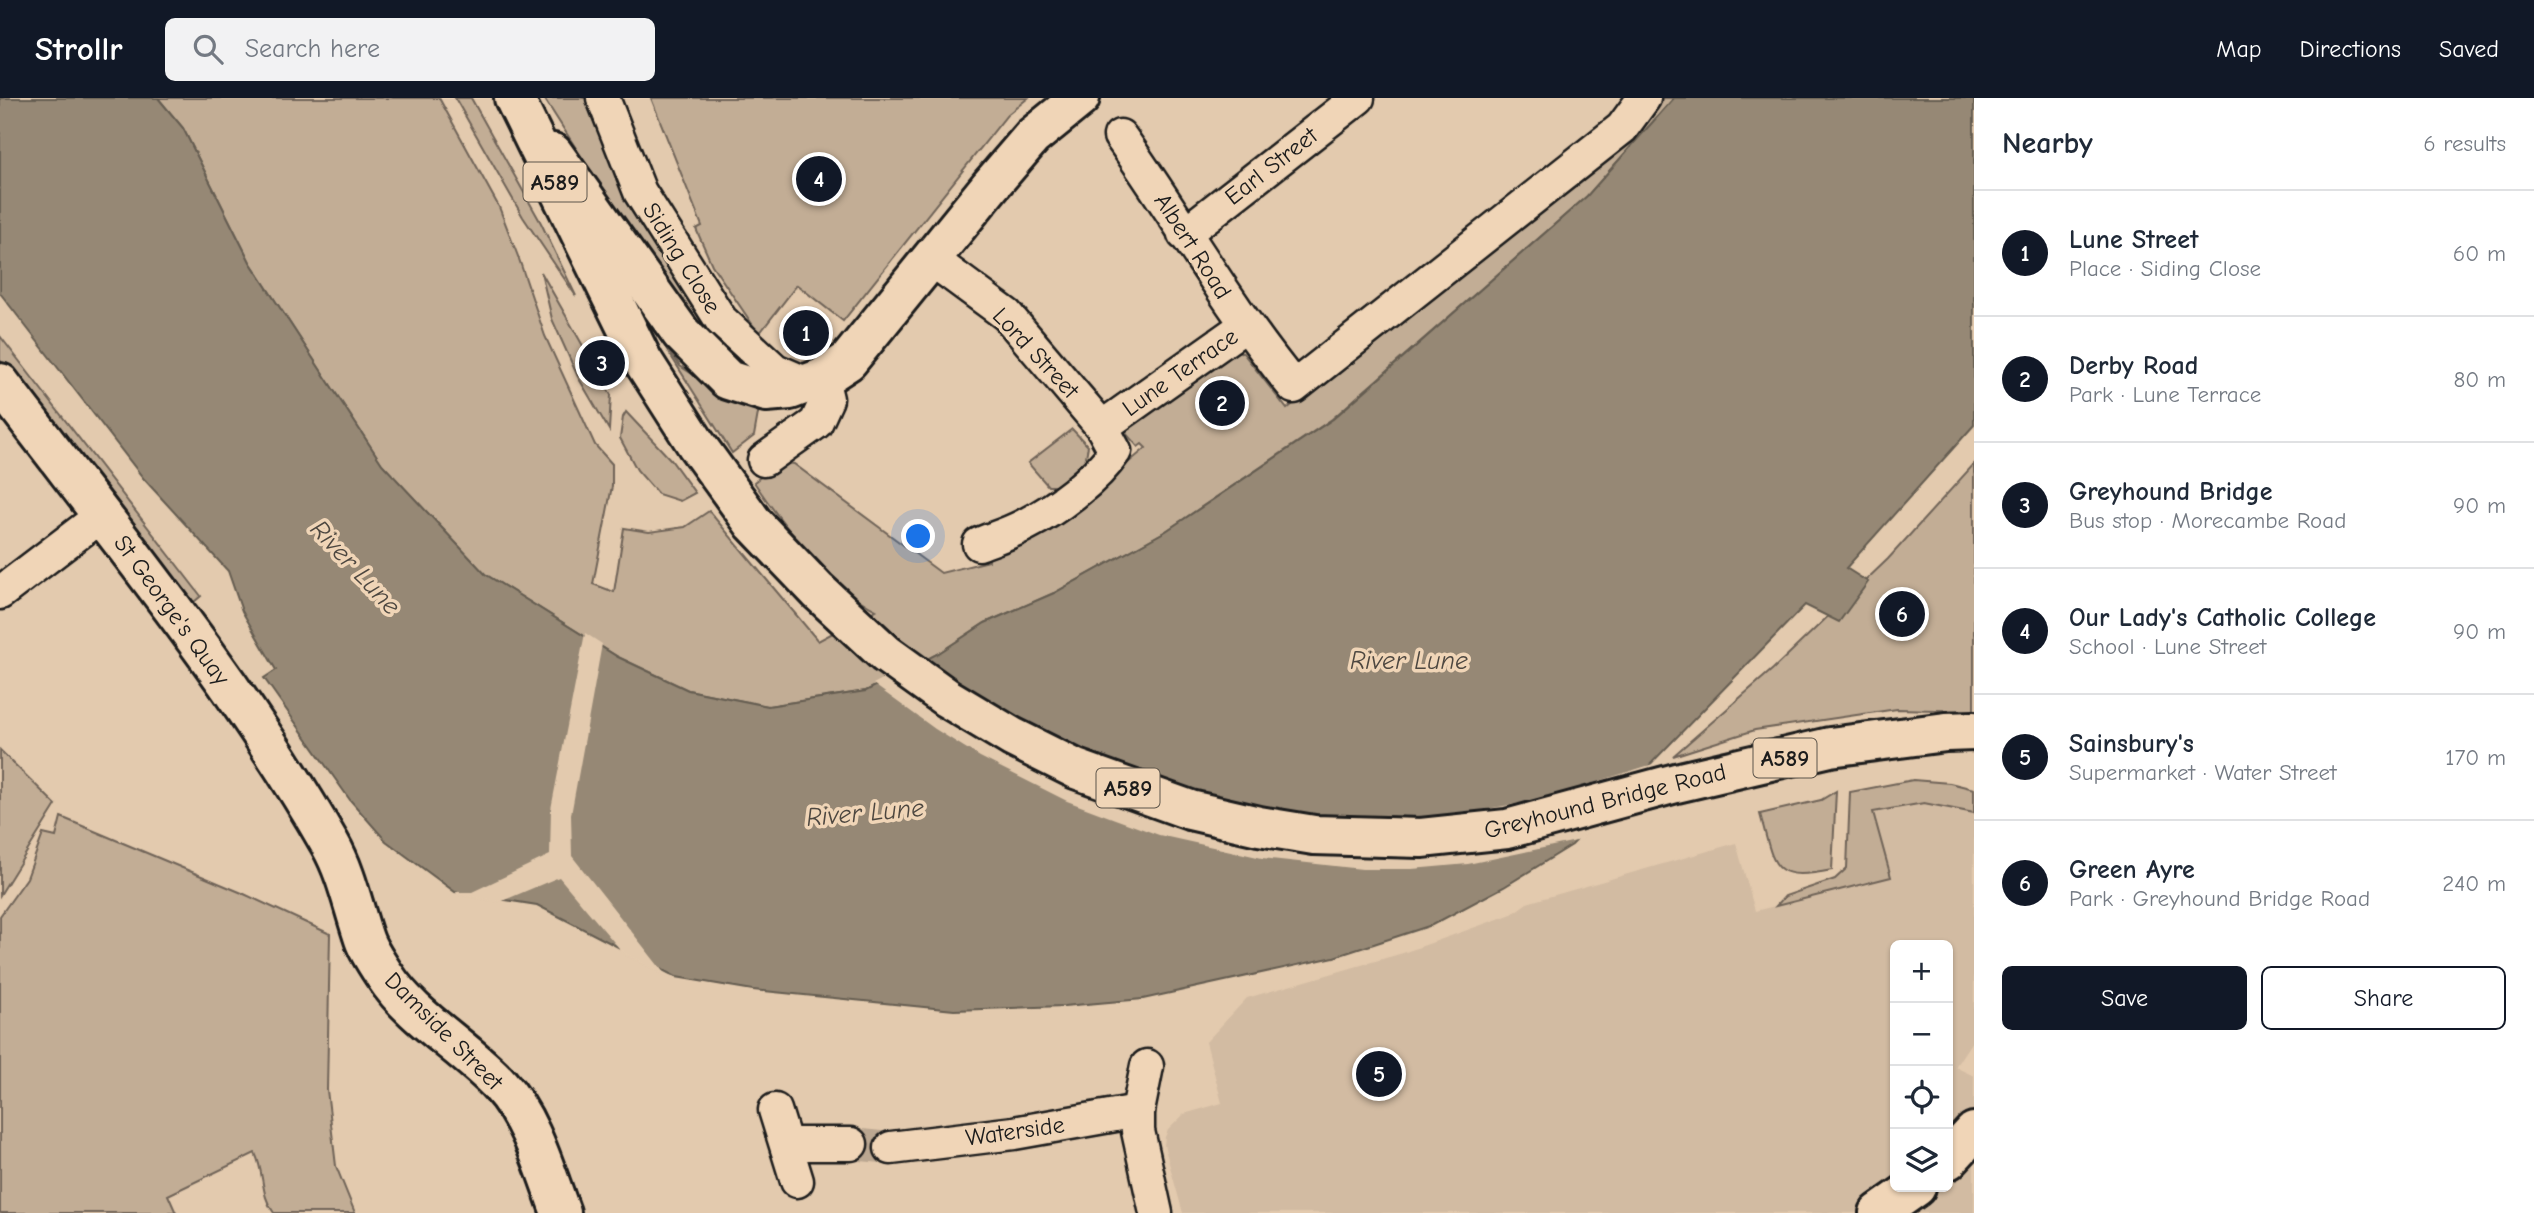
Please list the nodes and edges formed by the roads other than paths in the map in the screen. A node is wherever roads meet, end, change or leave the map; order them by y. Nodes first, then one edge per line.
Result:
1 (603, 98) edge
2 (1080, 98) edge
3 (1358, 98) edge
4 (1644, 98) edge
5 (515, 99) edge
6 (1120, 136) dead end
7 (1184, 234) junction
8 (931, 259) junction
9 (1246, 325) junction
10 (813, 381) junction
11 (0, 383) edge
12 (1102, 426) junction
13 (764, 460) dead end
14 (102, 516) junction
15 (979, 544) dead end
16 (2, 586) edge
17 (1974, 731) edge
18 (1896, 740) junction
19 (1974, 758) edge
20 (331, 846) joint
21 (1147, 1066) dead end
22 (775, 1110) dead end
23 (1138, 1111) junction
24 (1974, 1132) edge
25 (787, 1144) junction
26 (851, 1144) tunnel mouth
27 (891, 1147) tunnel mouth
28 (1953, 1155) edge
29 (797, 1181) dead end
30 (561, 1213) edge
31 (1156, 1213) edge

1 - 10 street, Siding Close
2 - 8 main road
3 - 7 street, Earl Street
4 - 9 street, Albert Road
5 - 10 main road
5 - 18 main road, Greyhound Bridge Road / A589
6 - 7 street, Albert Road
7 - 9 street, Albert Road
8 - 10 main road
8 - 12 street, Lord Street
9 - 12 street, Lune Terrace
10 - 13 street
11 - 14 main road, St George's Quay
12 - 15 street, Lune Terrace
14 - 16 street
14 - 20 main road, St George's Quay
17 - 18 main road, Greyhound Bridge Road / A589
18 - 19 main road
20 - 30 main road, Damside Street
21 - 23 street
22 - 25 street
23 - 27 street, Waterside
23 - 31 street
24 - 28 main road
25 - 26 street
25 - 29 street

